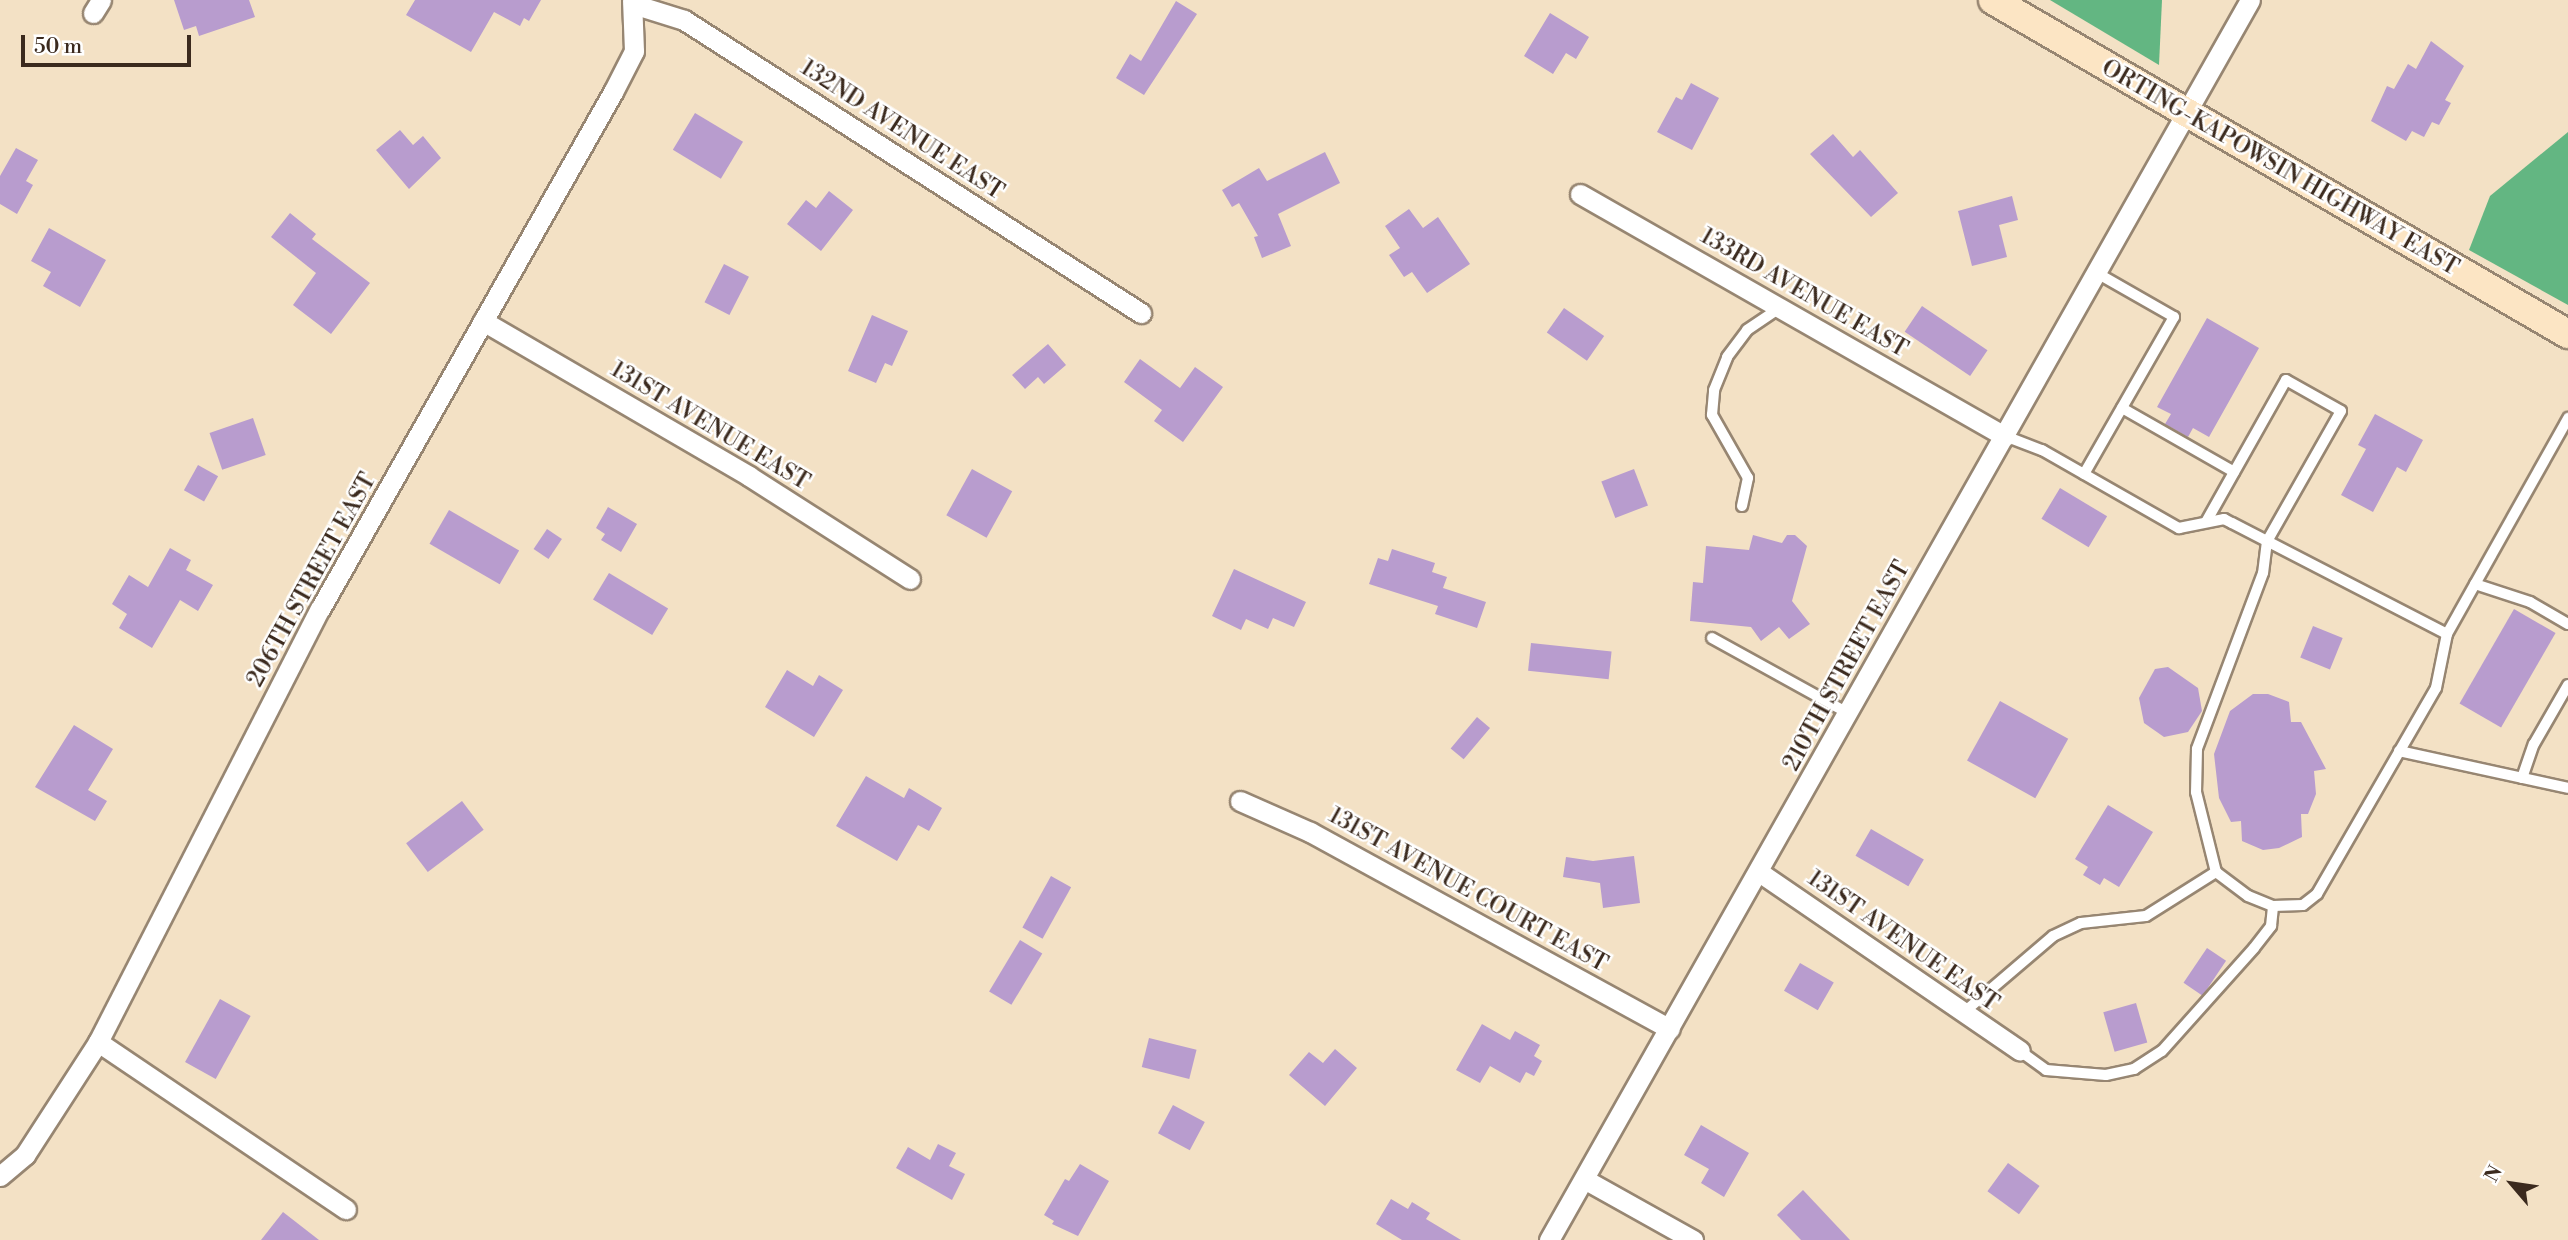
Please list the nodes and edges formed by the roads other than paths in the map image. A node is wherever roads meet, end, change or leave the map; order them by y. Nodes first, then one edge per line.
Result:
1 (1993, 0) edge
2 (2250, 0) edge
3 (635, 1) edge
4 (2186, 116) junction
5 (1580, 194) dead end
6 (2097, 273) junction
7 (1780, 308) junction
8 (1141, 313) dead end
9 (483, 321) junction
10 (2568, 334) edge
11 (2122, 408) junction
12 (2568, 418) edge
13 (2005, 436) junction
14 (2234, 472) junction
15 (2084, 474) junction
16 (1742, 506) dead end
17 (2206, 523) junction
18 (2267, 541) junction
19 (910, 579) dead end
20 (2475, 584) junction
21 (2568, 624) edge
22 (2447, 635) junction
23 (1712, 638) dead end
24 (2568, 685) edge
25 (1849, 713) junction
26 (2399, 751) junction
27 (2522, 778) junction
28 (2568, 788) edge
29 (1240, 801) dead end
30 (1759, 872) junction
31 (2216, 872) junction
32 (2273, 906) junction
33 (1964, 1013) junction
34 (1670, 1029) junction
35 (98, 1042) junction
36 (2020, 1051) joint
37 (0, 1176) edge
38 (1584, 1179) junction
39 (346, 1209) dead end
40 (1549, 1240) edge
41 (1693, 1240) edge

1 - 4 main road, ORTING-KAPOWSIN HIGHWAY EAST
2 - 4 street, 210TH STREET EAST
3 - 8 street, 132ND AVENUE EAST
3 - 9 street, 206TH STREET EAST
4 - 6 street, 210TH STREET EAST
4 - 10 main road, ORTING-KAPOWSIN HIGHWAY EAST
5 - 7 street, 133RD AVENUE EAST
6 - 11 lane
6 - 13 street, 210TH STREET EAST
7 - 13 street, 133RD AVENUE EAST
7 - 16 lane
9 - 19 street, 131ST AVENUE EAST
9 - 35 street, 206TH STREET EAST
11 - 14 lane
11 - 15 lane
12 - 20 lane
13 - 15 lane
13 - 25 street, 210TH STREET EAST
14 - 17 lane
14 - 18 lane
15 - 17 lane
17 - 18 lane
18 - 22 lane
18 - 31 lane
20 - 21 lane
20 - 22 lane
22 - 26 lane
23 - 25 lane
24 - 27 lane
25 - 30 street, 210TH STREET EAST
26 - 27 lane
26 - 32 lane
27 - 28 lane
29 - 34 street, 131ST AVENUE COURT EAST
30 - 33 street, 131ST AVENUE EAST
30 - 34 street, 210TH STREET EAST
31 - 32 lane
31 - 33 lane
32 - 36 lane
33 - 36 street, 131ST AVENUE EAST
34 - 38 street, 210TH STREET EAST
35 - 37 street, 206TH STREET EAST
35 - 39 street
38 - 40 street, 210TH STREET EAST
38 - 41 street

